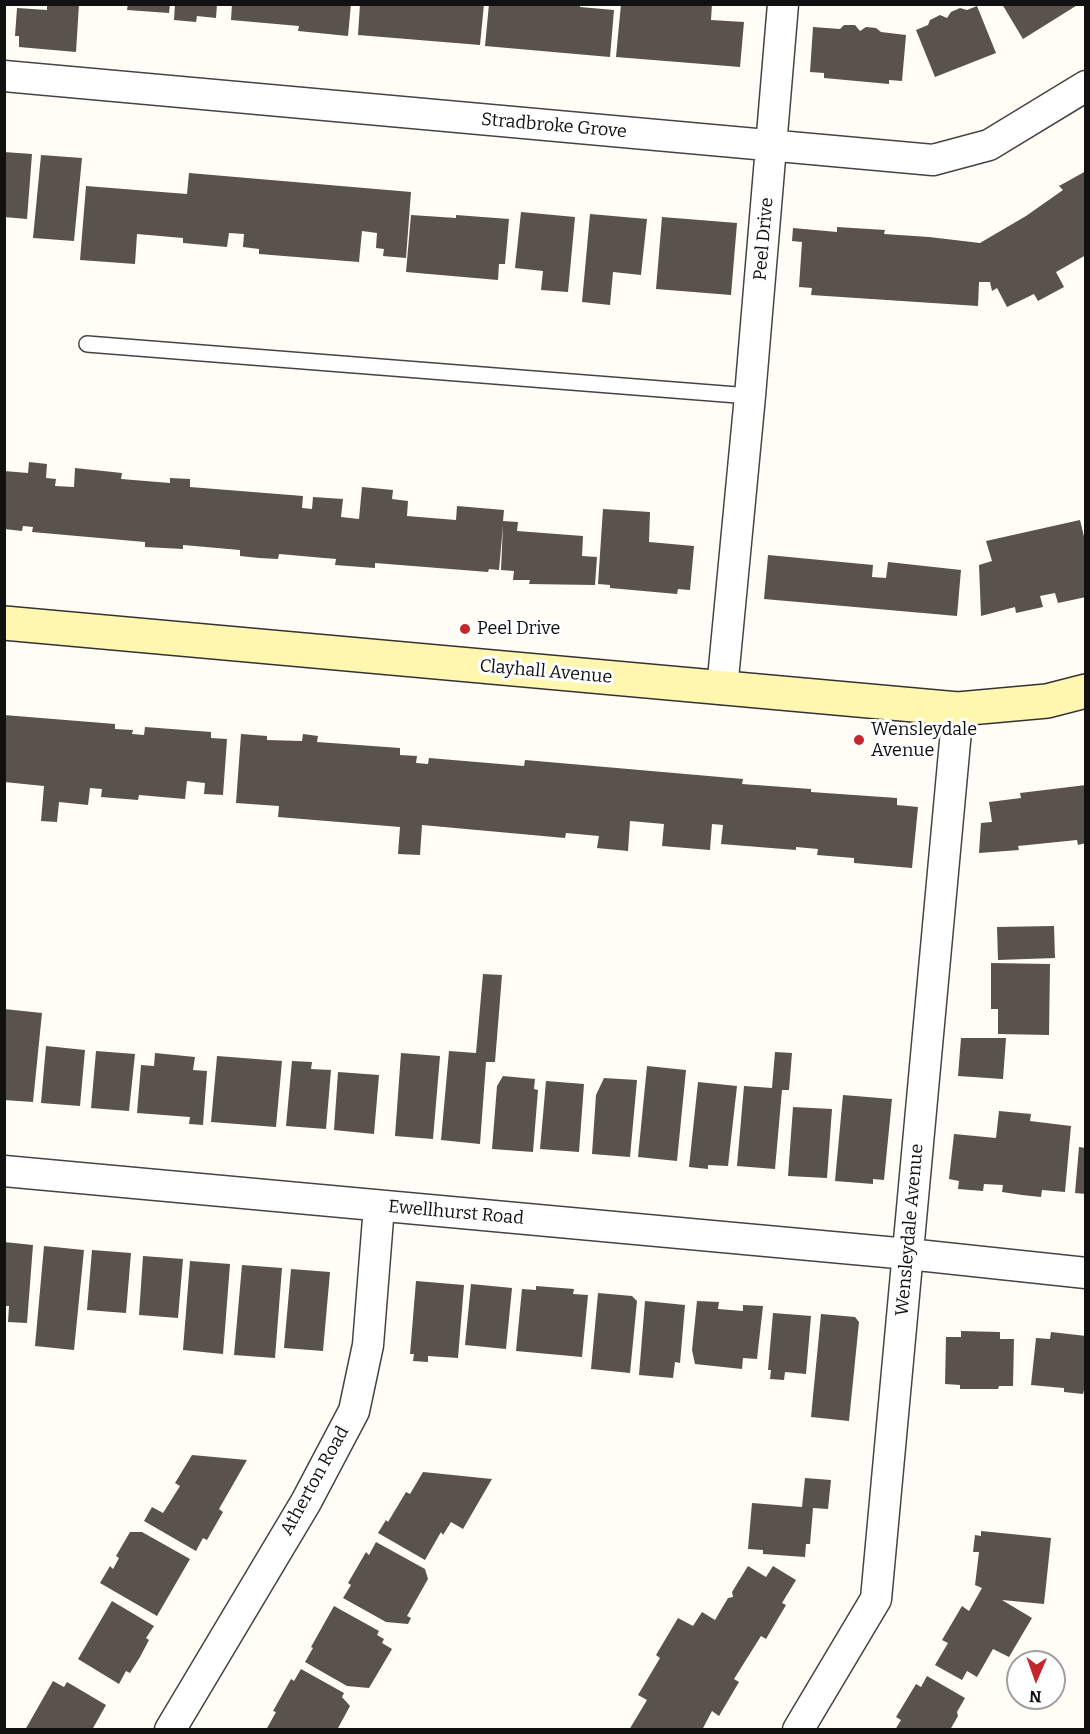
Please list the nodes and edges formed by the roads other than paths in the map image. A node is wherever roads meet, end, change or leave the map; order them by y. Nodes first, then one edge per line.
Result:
1 (783, 4) edge
2 (4, 76) edge
3 (1086, 86) edge
4 (772, 146) junction
5 (87, 344) dead end
6 (750, 396) junction
7 (4, 623) edge
8 (722, 689) junction
9 (1086, 691) edge
10 (958, 709) junction
11 (4, 1171) edge
12 (379, 1206) junction
13 (908, 1254) junction
14 (1086, 1273) edge
15 (170, 1730) edge
16 (798, 1730) edge

1 - 4 street, Peel Drive
2 - 4 street, Stradbroke Grove
3 - 4 street, Stradbroke Grove
4 - 6 street, Peel Drive
5 - 6 lane
6 - 8 street, Peel Drive
7 - 8 street, Clayhall Avenue
8 - 10 street, Clayhall Avenue
9 - 10 street, Clayhall Avenue
10 - 13 street, Wensleydale Avenue
11 - 12 street, Ewellhurst Road
12 - 13 street, Ewellhurst Road
12 - 15 street, Atherton Road
13 - 14 street, Ewellhurst Road
13 - 16 street, Wensleydale Avenue

